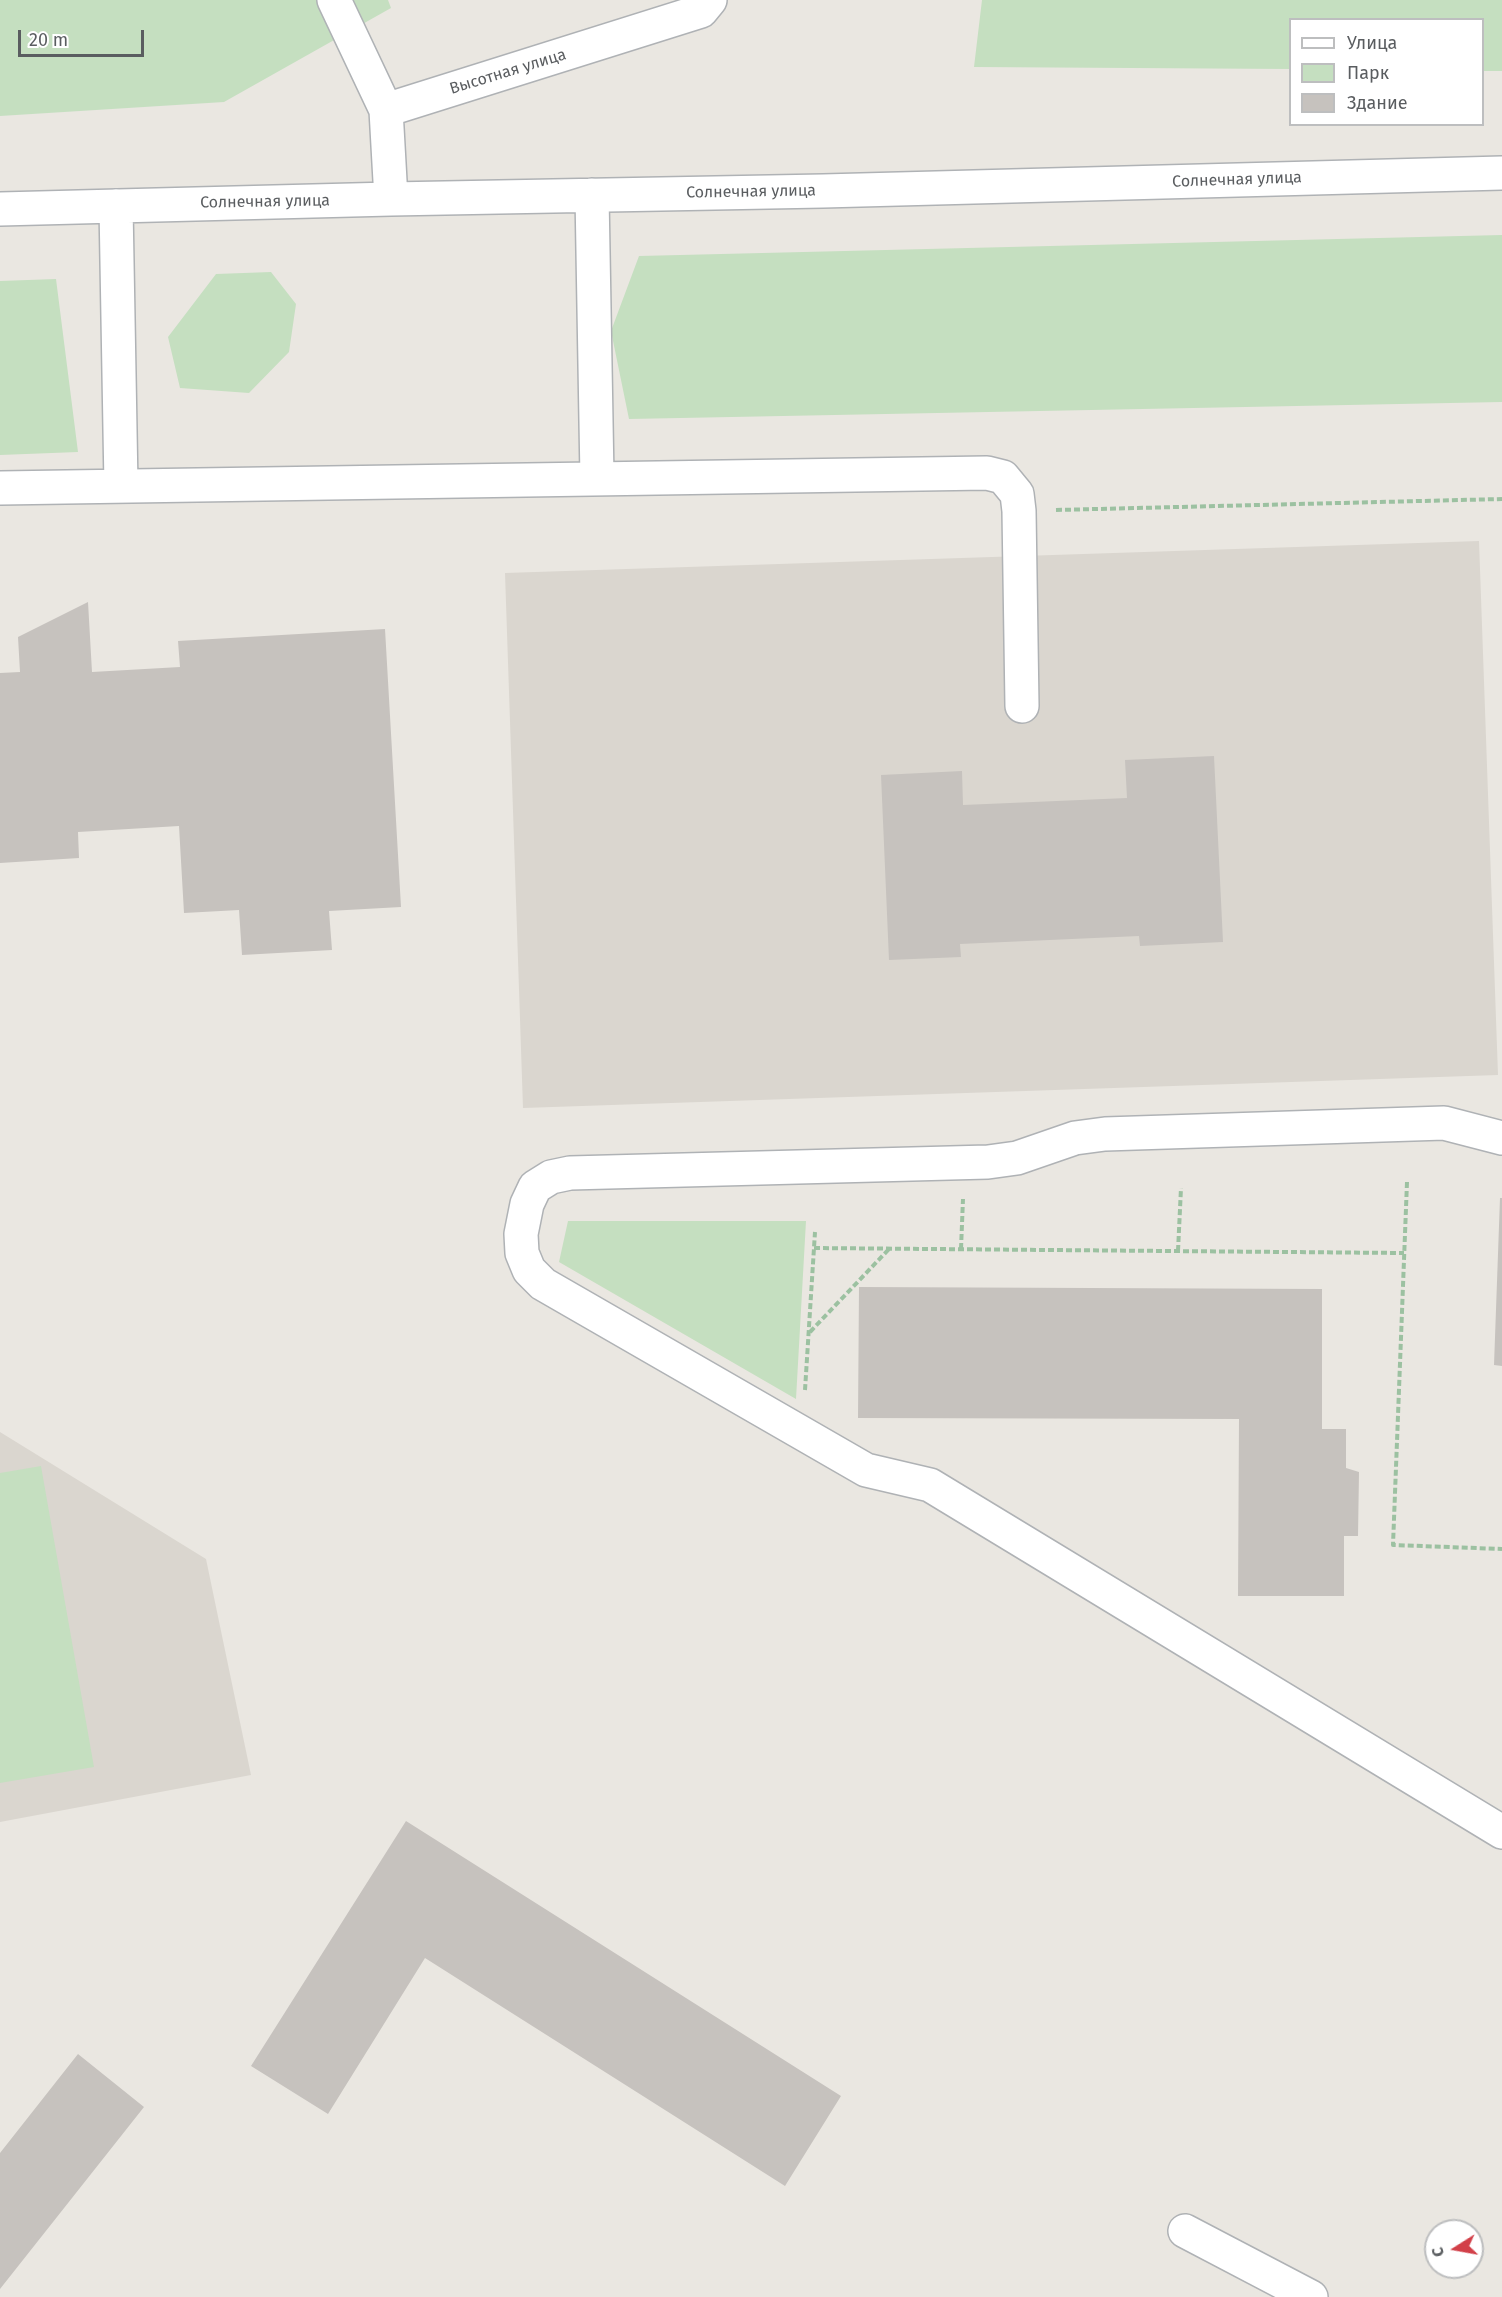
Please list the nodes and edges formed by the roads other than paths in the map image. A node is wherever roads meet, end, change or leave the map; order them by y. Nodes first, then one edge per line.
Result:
1 (334, 0) edge
2 (710, 0) edge
3 (386, 110) junction
4 (1502, 173) edge
5 (592, 195) junction
6 (391, 199) junction
7 (116, 206) junction
8 (0, 209) edge
9 (597, 478) junction
10 (121, 486) junction
11 (0, 488) edge
12 (1022, 706) dead end
13 (1502, 1138) edge
14 (1502, 1832) edge
15 (1185, 2230) dead end
16 (1311, 2297) edge

1 - 3 street
2 - 3 street, Высотная улица
3 - 6 street
4 - 5 street, Солнечная улица
5 - 6 street, Солнечная улица
5 - 9 street
6 - 7 street, Солнечная улица
7 - 8 street, Солнечная улица
7 - 10 street
9 - 10 street
9 - 12 street
10 - 11 street
13 - 14 street
15 - 16 street

